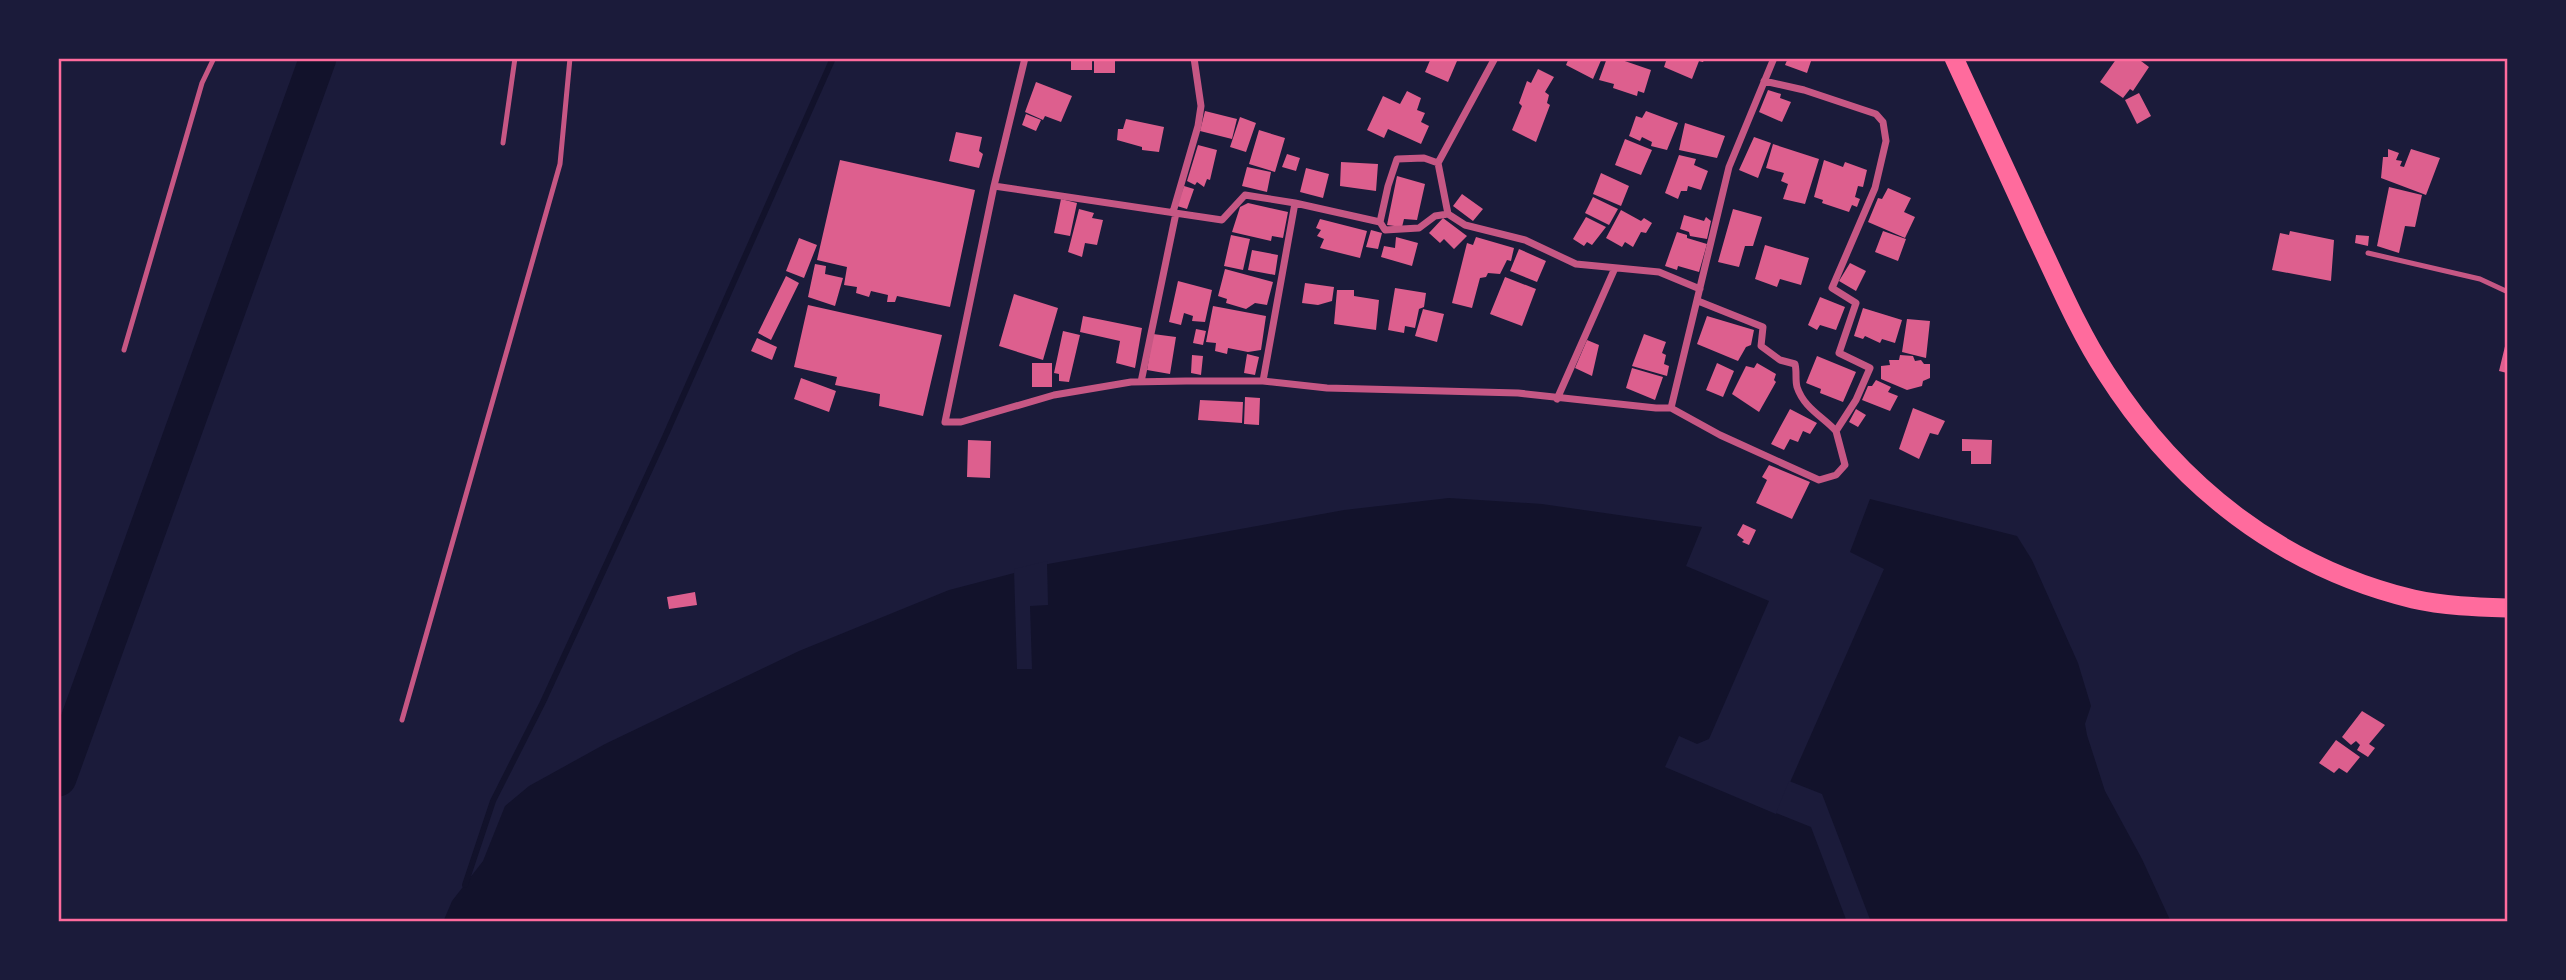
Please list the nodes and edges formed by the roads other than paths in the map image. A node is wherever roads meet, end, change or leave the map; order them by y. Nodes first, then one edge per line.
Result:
1 (214, 58) edge
2 (515, 58) edge
3 (570, 58) edge
4 (1025, 58) edge
5 (1194, 58) edge
6 (1495, 58) edge
7 (1774, 58) edge
8 (1954, 58) edge
9 (1765, 81) junction
10 (503, 143) dead end
11 (1438, 163) junction
12 (994, 186) junction
13 (1295, 203) junction
14 (1175, 213) junction
15 (1448, 214) junction
16 (1380, 222) junction
17 (2368, 253) dead end
18 (1615, 268) junction
19 (1700, 289) junction
20 (2508, 292) edge
21 (1698, 301) junction
22 (124, 350) dead end
23 (1263, 380) junction
24 (1141, 382) junction
25 (1558, 399) junction
26 (1671, 408) junction
27 (1836, 431) junction
28 (2508, 608) edge
29 (402, 720) dead end

1 - 22 lane
2 - 10 lane
3 - 29 lane
4 - 12 street
5 - 14 street
6 - 11 street
7 - 9 street
8 - 28 highway
9 - 19 street
9 - 27 street
11 - 15 street
11 - 16 street
12 - 14 street
12 - 24 street
13 - 14 street
13 - 16 street
13 - 23 street
14 - 24 street
15 - 16 street
15 - 18 street
17 - 20 lane
18 - 19 street
18 - 25 street
19 - 21 street
21 - 26 street
21 - 27 street
23 - 24 street
23 - 25 street
25 - 26 street
26 - 27 street

